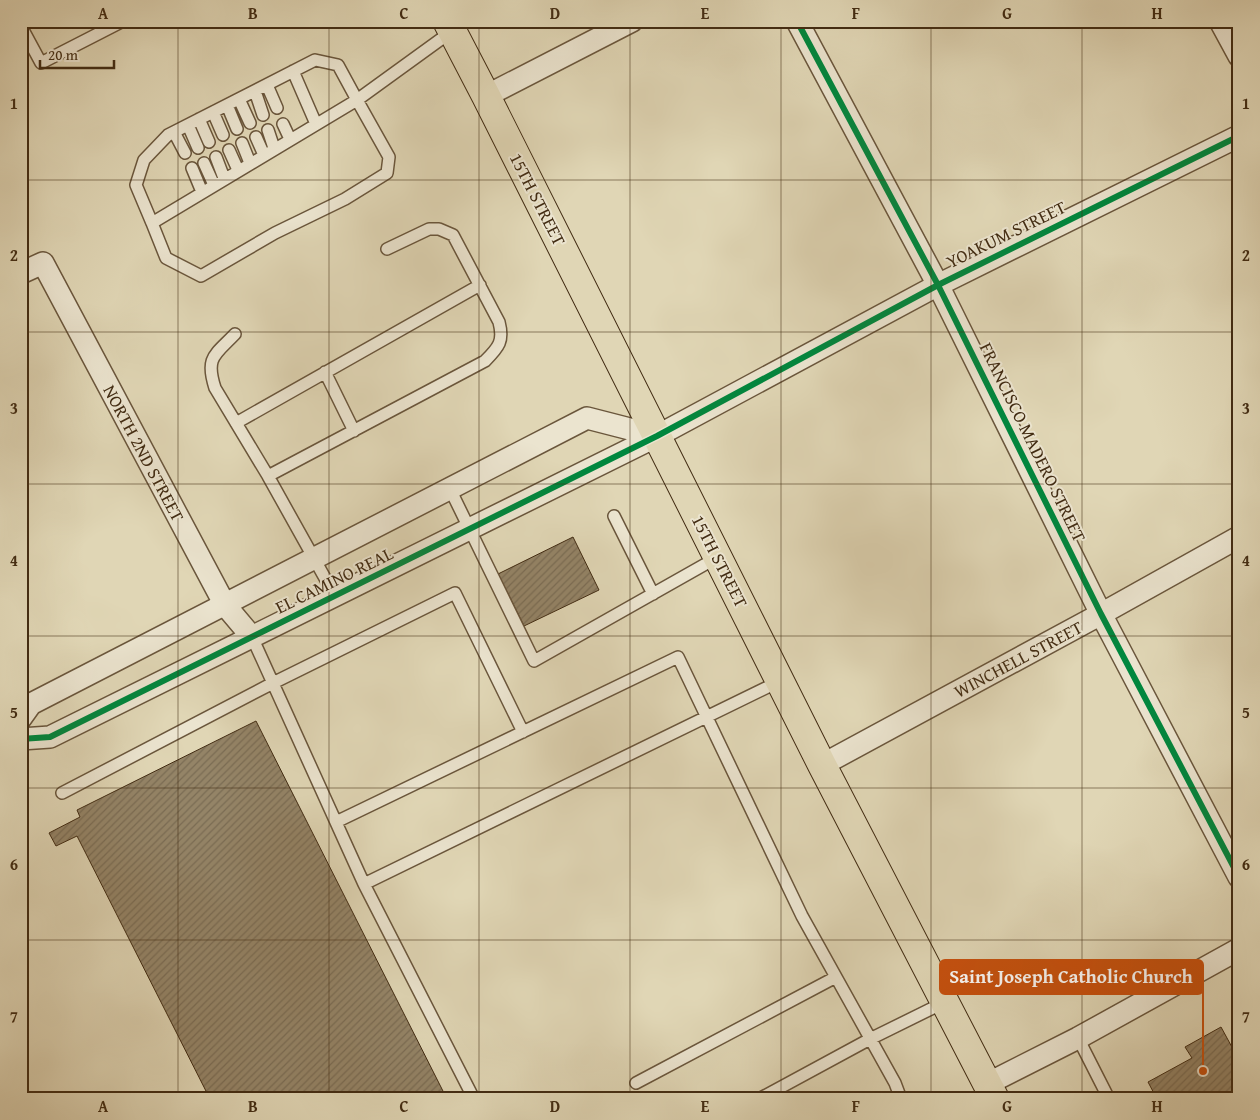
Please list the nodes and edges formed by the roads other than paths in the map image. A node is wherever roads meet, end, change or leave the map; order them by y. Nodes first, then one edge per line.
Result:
1 (123, 21) edge
2 (632, 21) edge
3 (797, 21) edge
4 (1220, 21) edge
5 (455, 24) edge
6 (21, 26) edge
7 (1239, 56) edge
8 (293, 71) junction
9 (266, 85) junction
10 (254, 91) junction
11 (486, 96) junction
12 (239, 99) junction
13 (357, 100) junction
14 (227, 105) junction
15 (277, 108) dead end
16 (213, 112) junction
17 (263, 115) dead end
18 (199, 119) junction
19 (250, 123) dead end
20 (283, 124) dead end
21 (316, 124) junction
22 (188, 125) junction
23 (237, 129) dead end
24 (268, 130) dead end
25 (174, 132) junction
26 (222, 135) dead end
27 (1239, 136) edge
28 (256, 137) dead end
29 (290, 139) junction
30 (209, 142) dead end
31 (242, 143) dead end
32 (198, 148) dead end
33 (274, 148) junction
34 (229, 150) dead end
35 (185, 152) dead end
36 (264, 155) junction
37 (216, 158) dead end
38 (204, 163) dead end
39 (250, 163) junction
40 (192, 168) dead end
41 (238, 170) junction
42 (224, 178) junction
43 (214, 185) junction
44 (202, 192) junction
45 (152, 223) junction
46 (387, 249) dead end
47 (21, 273) edge
48 (480, 285) junction
49 (938, 285) junction
50 (235, 334) dead end
51 (325, 372) junction
52 (236, 423) junction
53 (354, 431) junction
54 (657, 436) junction
55 (268, 476) junction
56 (450, 489) junction
57 (614, 516) dead end
58 (469, 530) junction
59 (1239, 537) edge
60 (718, 557) junction
61 (316, 559) junction
62 (653, 594) junction
63 (335, 596) junction
64 (225, 605) junction
65 (1101, 614) junction
66 (252, 637) junction
67 (780, 681) junction
68 (273, 683) junction
69 (707, 716) junction
70 (21, 718) edge
71 (523, 732) junction
72 (21, 739) edge
73 (822, 765) junction
74 (62, 792) dead end
75 (336, 822) junction
76 (1239, 877) edge
77 (364, 884) junction
78 (1239, 949) edge
79 (836, 977) junction
80 (945, 1002) junction
81 (1078, 1038) junction
82 (870, 1039) junction
83 (636, 1083) dead end
84 (991, 1091) edge
85 (474, 1099) edge
86 (759, 1099) edge
87 (901, 1099) edge
88 (1109, 1099) edge

1 - 6 lane
2 - 11 street
3 - 49 street, FRANCISCO MADERO STREET
4 - 7 street
5 - 11 main road, 15TH STREET
5 - 13 lane
8 - 9 lane
8 - 13 lane
8 - 21 lane
9 - 10 lane
9 - 15 lane
10 - 12 lane
10 - 17 lane
11 - 54 main road, 15TH STREET
12 - 14 lane
12 - 19 lane
13 - 21 lane
13 - 45 lane
14 - 16 lane
14 - 23 lane
16 - 18 lane
16 - 26 lane
18 - 22 lane
18 - 30 lane
20 - 29 lane
21 - 29 lane
22 - 25 lane
22 - 32 lane
24 - 33 lane
25 - 35 lane
25 - 45 lane
27 - 49 street, YOAKUM STREET
28 - 36 lane
29 - 33 lane
31 - 39 lane
33 - 36 lane
34 - 41 lane
36 - 39 lane
37 - 42 lane
38 - 43 lane
39 - 41 lane
40 - 44 lane
41 - 42 lane
42 - 43 lane
43 - 44 lane
44 - 45 lane
46 - 48 lane
47 - 64 street, NORTH 2ND STREET
48 - 51 lane
48 - 53 lane
49 - 54 street, YOAKUM STREET
49 - 65 street, FRANCISCO MADERO STREET
50 - 52 lane
51 - 52 lane
51 - 53 lane
52 - 55 lane
53 - 55 lane
54 - 56 street, EL CAMINO REAL
54 - 58 street, EL CAMINO REAL
54 - 60 main road, 15TH STREET
55 - 61 lane
56 - 58 lane
56 - 61 street, EL CAMINO REAL
57 - 62 lane
58 - 62 lane
58 - 63 street, EL CAMINO REAL
59 - 65 street, WINCHELL STREET
60 - 62 lane
60 - 67 main road, 15TH STREET
61 - 63 lane
61 - 64 street, EL CAMINO REAL
63 - 66 street, EL CAMINO REAL
64 - 66 street, NORTH 2ND STREET
64 - 70 street, EL CAMINO REAL
65 - 73 street, WINCHELL STREET
65 - 76 street, FRANCISCO MADERO STREET
66 - 68 lane
66 - 72 street, EL CAMINO REAL
67 - 69 lane
67 - 73 main road, 15TH STREET
68 - 71 lane
68 - 74 lane
68 - 75 lane
69 - 71 lane
69 - 77 lane
69 - 79 lane
71 - 75 lane
73 - 80 main road, 15TH STREET
75 - 77 lane
77 - 85 lane
78 - 81 street
79 - 82 lane
79 - 83 lane
80 - 82 lane
80 - 84 main road, 15TH STREET
81 - 84 street
81 - 88 lane
82 - 86 lane
82 - 87 lane

